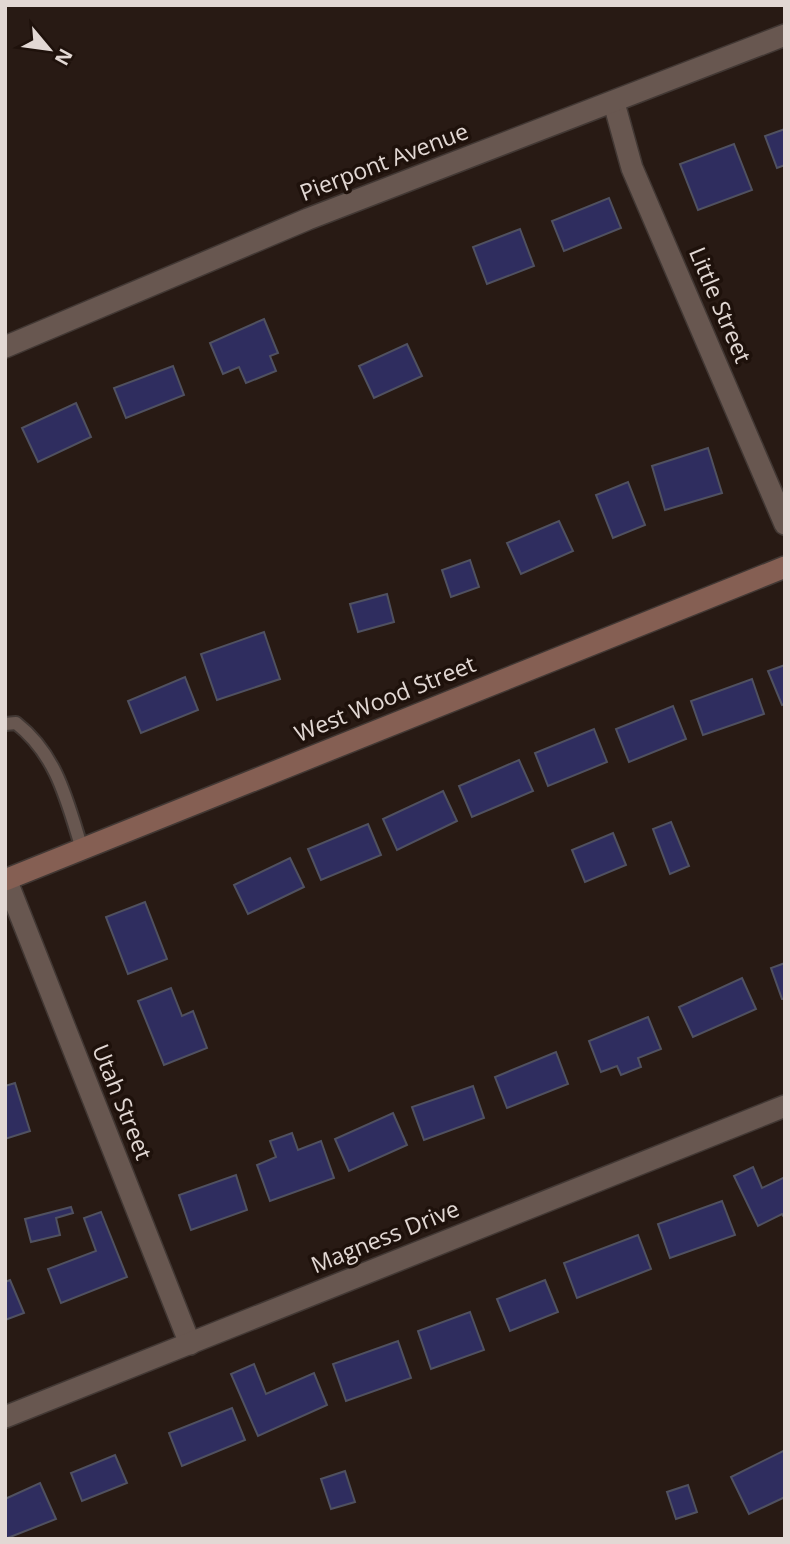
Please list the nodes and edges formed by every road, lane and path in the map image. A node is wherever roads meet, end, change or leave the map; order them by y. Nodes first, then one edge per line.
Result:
1 (785, 35) edge
2 (614, 103) junction
3 (5, 346) edge
4 (785, 524) edge
5 (785, 567) edge
6 (5, 724) edge
7 (82, 849) junction
8 (6, 879) edge
9 (785, 1106) edge
10 (190, 1344) junction
11 (5, 1416) edge

1 - 2 street, Pierpont Avenue
2 - 3 street, Pierpont Avenue
2 - 4 street, Little Street
5 - 7 street, West Wood Street
6 - 7 lane
7 - 8 street, West Wood Street
8 - 10 street, Utah Street
9 - 10 street, Magness Drive
10 - 11 street, Magness Drive

